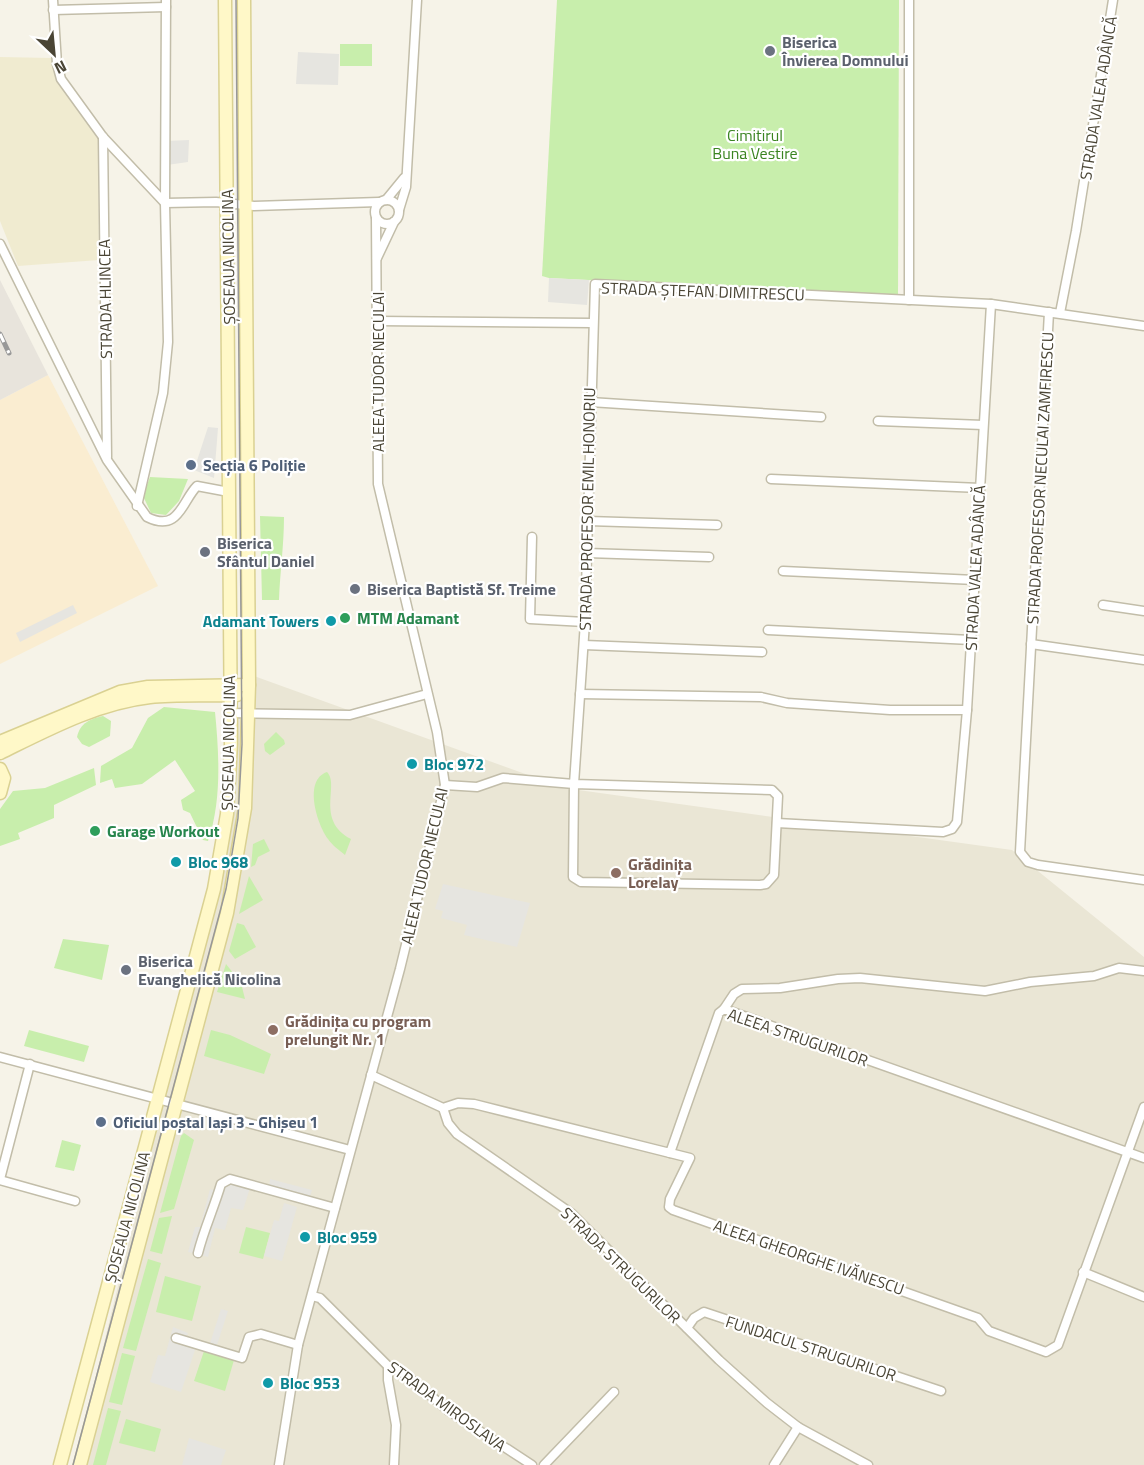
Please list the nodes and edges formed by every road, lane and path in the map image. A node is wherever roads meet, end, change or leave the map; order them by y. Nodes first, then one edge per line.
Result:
1 (53, 0) edge
2 (225, 0) edge
3 (244, 0) edge
4 (417, 0) edge
5 (909, 0) edge
6 (1113, 0) edge
7 (166, 4) edge
8 (53, 10) junction
9 (103, 137) junction
10 (404, 178) junction
11 (383, 201) junction
12 (356, 202) junction
13 (165, 203) junction
14 (227, 204) junction
15 (245, 206) junction
16 (399, 210) junction
17 (375, 215) junction
18 (394, 222) junction
19 (0, 244) edge
20 (377, 259) junction
21 (909, 300) junction
22 (991, 304) junction
23 (1049, 312) junction
24 (1059, 313) junction
25 (378, 321) junction
26 (592, 323) junction
27 (1144, 326) edge
28 (590, 402) junction
29 (821, 417) dead end
30 (878, 421) dead end
31 (983, 424) junction
32 (107, 460) junction
33 (771, 479) dead end
34 (980, 488) junction
35 (229, 492) junction
36 (137, 506) junction
37 (588, 521) junction
38 (717, 525) dead end
39 (532, 537) dead end
40 (587, 554) junction
41 (709, 557) dead end
42 (783, 571) dead end
43 (975, 580) junction
44 (1103, 605) dead end
45 (1144, 610) edge
46 (585, 622) junction
47 (768, 630) dead end
48 (971, 640) junction
49 (1031, 644) junction
50 (584, 645) junction
51 (762, 652) dead end
52 (1144, 660) edge
53 (230, 690) junction
54 (249, 690) junction
55 (428, 694) junction
56 (580, 694) junction
57 (967, 710) junction
58 (248, 713) junction
59 (231, 714) junction
60 (0, 742) edge
61 (0, 753) edge
62 (0, 769) edge
63 (574, 784) junction
64 (445, 785) junction
65 (0, 793) edge
66 (777, 823) junction
67 (1144, 880) edge
68 (1144, 971) edge
69 (724, 1009) junction
70 (0, 1057) edge
71 (30, 1064) junction
72 (371, 1075) junction
73 (158, 1100) junction
74 (176, 1103) junction
75 (1144, 1107) edge
76 (443, 1108) junction
77 (350, 1150) junction
78 (1127, 1152) junction
79 (670, 1153) junction
80 (1144, 1158) edge
81 (0, 1179) edge
82 (75, 1201) dead end
83 (335, 1208) junction
84 (198, 1253) dead end
85 (1083, 1272) junction
86 (312, 1296) junction
87 (1144, 1297) edge
88 (687, 1328) junction
89 (176, 1338) dead end
90 (298, 1345) junction
91 (388, 1366) junction
92 (614, 1392) dead end
93 (941, 1392) dead end
94 (798, 1427) junction
95 (60, 1465) edge
96 (80, 1465) edge
97 (279, 1465) edge
98 (394, 1465) edge
99 (532, 1465) edge
100 (544, 1465) edge
101 (774, 1465) edge
102 (868, 1465) edge

1 - 8 street
2 - 14 main road, ȘOSEAUA NICOLINA
3 - 15 main road, ȘOSEAUA NICOLINA
4 - 10 street, ALEEA TUDOR NECULAI
5 - 21 street
6 - 24 street, STRADA VALEA ADÂNCĂ
7 - 8 street
7 - 13 street
8 - 9 street
9 - 13 street
9 - 32 street, STRADA HLINCEA
10 - 11 street, ALEEA TUDOR NECULAI
10 - 16 street, ALEEA TUDOR NECULAI
11 - 12 street
11 - 16 street
11 - 17 street, ALEEA TUDOR NECULAI
12 - 15 street
12 - 17 street
13 - 14 street
13 - 36 street
14 - 15 street
14 - 35 main road, ȘOSEAUA NICOLINA
15 - 54 main road, ȘOSEAUA NICOLINA
16 - 18 street, ALEEA TUDOR NECULAI
17 - 18 street
17 - 20 street, ALEEA TUDOR NECULAI
18 - 20 street, ALEEA TUDOR NECULAI
19 - 32 street
20 - 25 street, ALEEA TUDOR NECULAI
21 - 22 street, STRADA ȘTEFAN DIMITRESCU
21 - 26 street, STRADA ȘTEFAN DIMITRESCU
22 - 23 street, STRADA ȘTEFAN DIMITRESCU
22 - 31 street, STRADA VALEA ADÂNCĂ
23 - 24 street, STRADA ȘTEFAN DIMITRESCU
23 - 49 street, STRADA PROFESOR NECULAI ZAMFIRESCU
24 - 27 street, STRADA ȘTEFAN DIMITRESCU
25 - 26 street
25 - 55 street, ALEEA TUDOR NECULAI
26 - 28 street, STRADA PROFESOR EMIL HONORIU
28 - 29 street
28 - 37 street, STRADA PROFESOR EMIL HONORIU
30 - 31 street
31 - 34 street, STRADA VALEA ADÂNCĂ
32 - 36 street
33 - 34 street
34 - 43 street, STRADA VALEA ADÂNCĂ
35 - 36 street
35 - 53 main road, ȘOSEAUA NICOLINA
37 - 38 street
37 - 40 street, STRADA PROFESOR EMIL HONORIU
39 - 46 street
40 - 41 street
40 - 46 street, STRADA PROFESOR EMIL HONORIU
42 - 43 street
43 - 48 street, STRADA VALEA ADÂNCĂ
44 - 45 street
46 - 50 street, STRADA PROFESOR EMIL HONORIU
47 - 48 street
48 - 57 street, STRADA VALEA ADÂNCĂ
49 - 52 street, STRADA PROFESOR NECULAI ZAMFIRESCU
49 - 67 street, STRADA PROFESOR NECULAI ZAMFIRESCU
50 - 51 street
50 - 56 street, STRADA PROFESOR EMIL HONORIU
53 - 54 main road
53 - 59 main road, ȘOSEAUA NICOLINA
53 - 60 main road
53 - 61 main road
54 - 58 main road, ȘOSEAUA NICOLINA
55 - 58 street
55 - 64 street, ALEEA TUDOR NECULAI
56 - 57 street
56 - 63 street, STRADA PROFESOR EMIL HONORIU
57 - 66 street, STRADA VALEA ADÂNCĂ
58 - 59 street
58 - 74 main road, ȘOSEAUA NICOLINA
59 - 73 main road, ȘOSEAUA NICOLINA
62 - 65 main road
63 - 64 street
63 - 66 street
63 - 66 street, STRADA PROFESOR EMIL HONORIU
64 - 72 street, ALEEA TUDOR NECULAI
68 - 69 street
69 - 78 street, ALEEA STRUGURILOR
69 - 79 street, ALEEA STRUGURILOR
70 - 71 street
71 - 73 street
71 - 81 street
72 - 76 street
72 - 77 street, ALEEA TUDOR NECULAI
73 - 74 street
73 - 95 main road, ȘOSEAUA NICOLINA
74 - 77 street
74 - 96 main road, ȘOSEAUA NICOLINA
75 - 78 street
76 - 79 street
76 - 88 street, STRADA STRUGURILOR
77 - 83 street, ALEEA TUDOR NECULAI
78 - 80 street, ALEEA STRUGURILOR
78 - 85 street
79 - 85 street, ALEEA GHEORGHE IVĂNESCU
81 - 82 street
83 - 84 street
83 - 86 street, ALEEA TUDOR NECULAI
85 - 87 street
86 - 90 street, ALEEA TUDOR NECULAI
86 - 91 street, STRADA MIROSLAVA
88 - 93 street, FUNDACUL STRUGURILOR
88 - 94 street, STRADA STRUGURILOR
89 - 90 street
90 - 97 street, ALEEA TUDOR NECULAI
91 - 98 street
91 - 99 street, STRADA MIROSLAVA
92 - 100 street
94 - 101 street
94 - 102 street, STRADA STRUGURILOR

